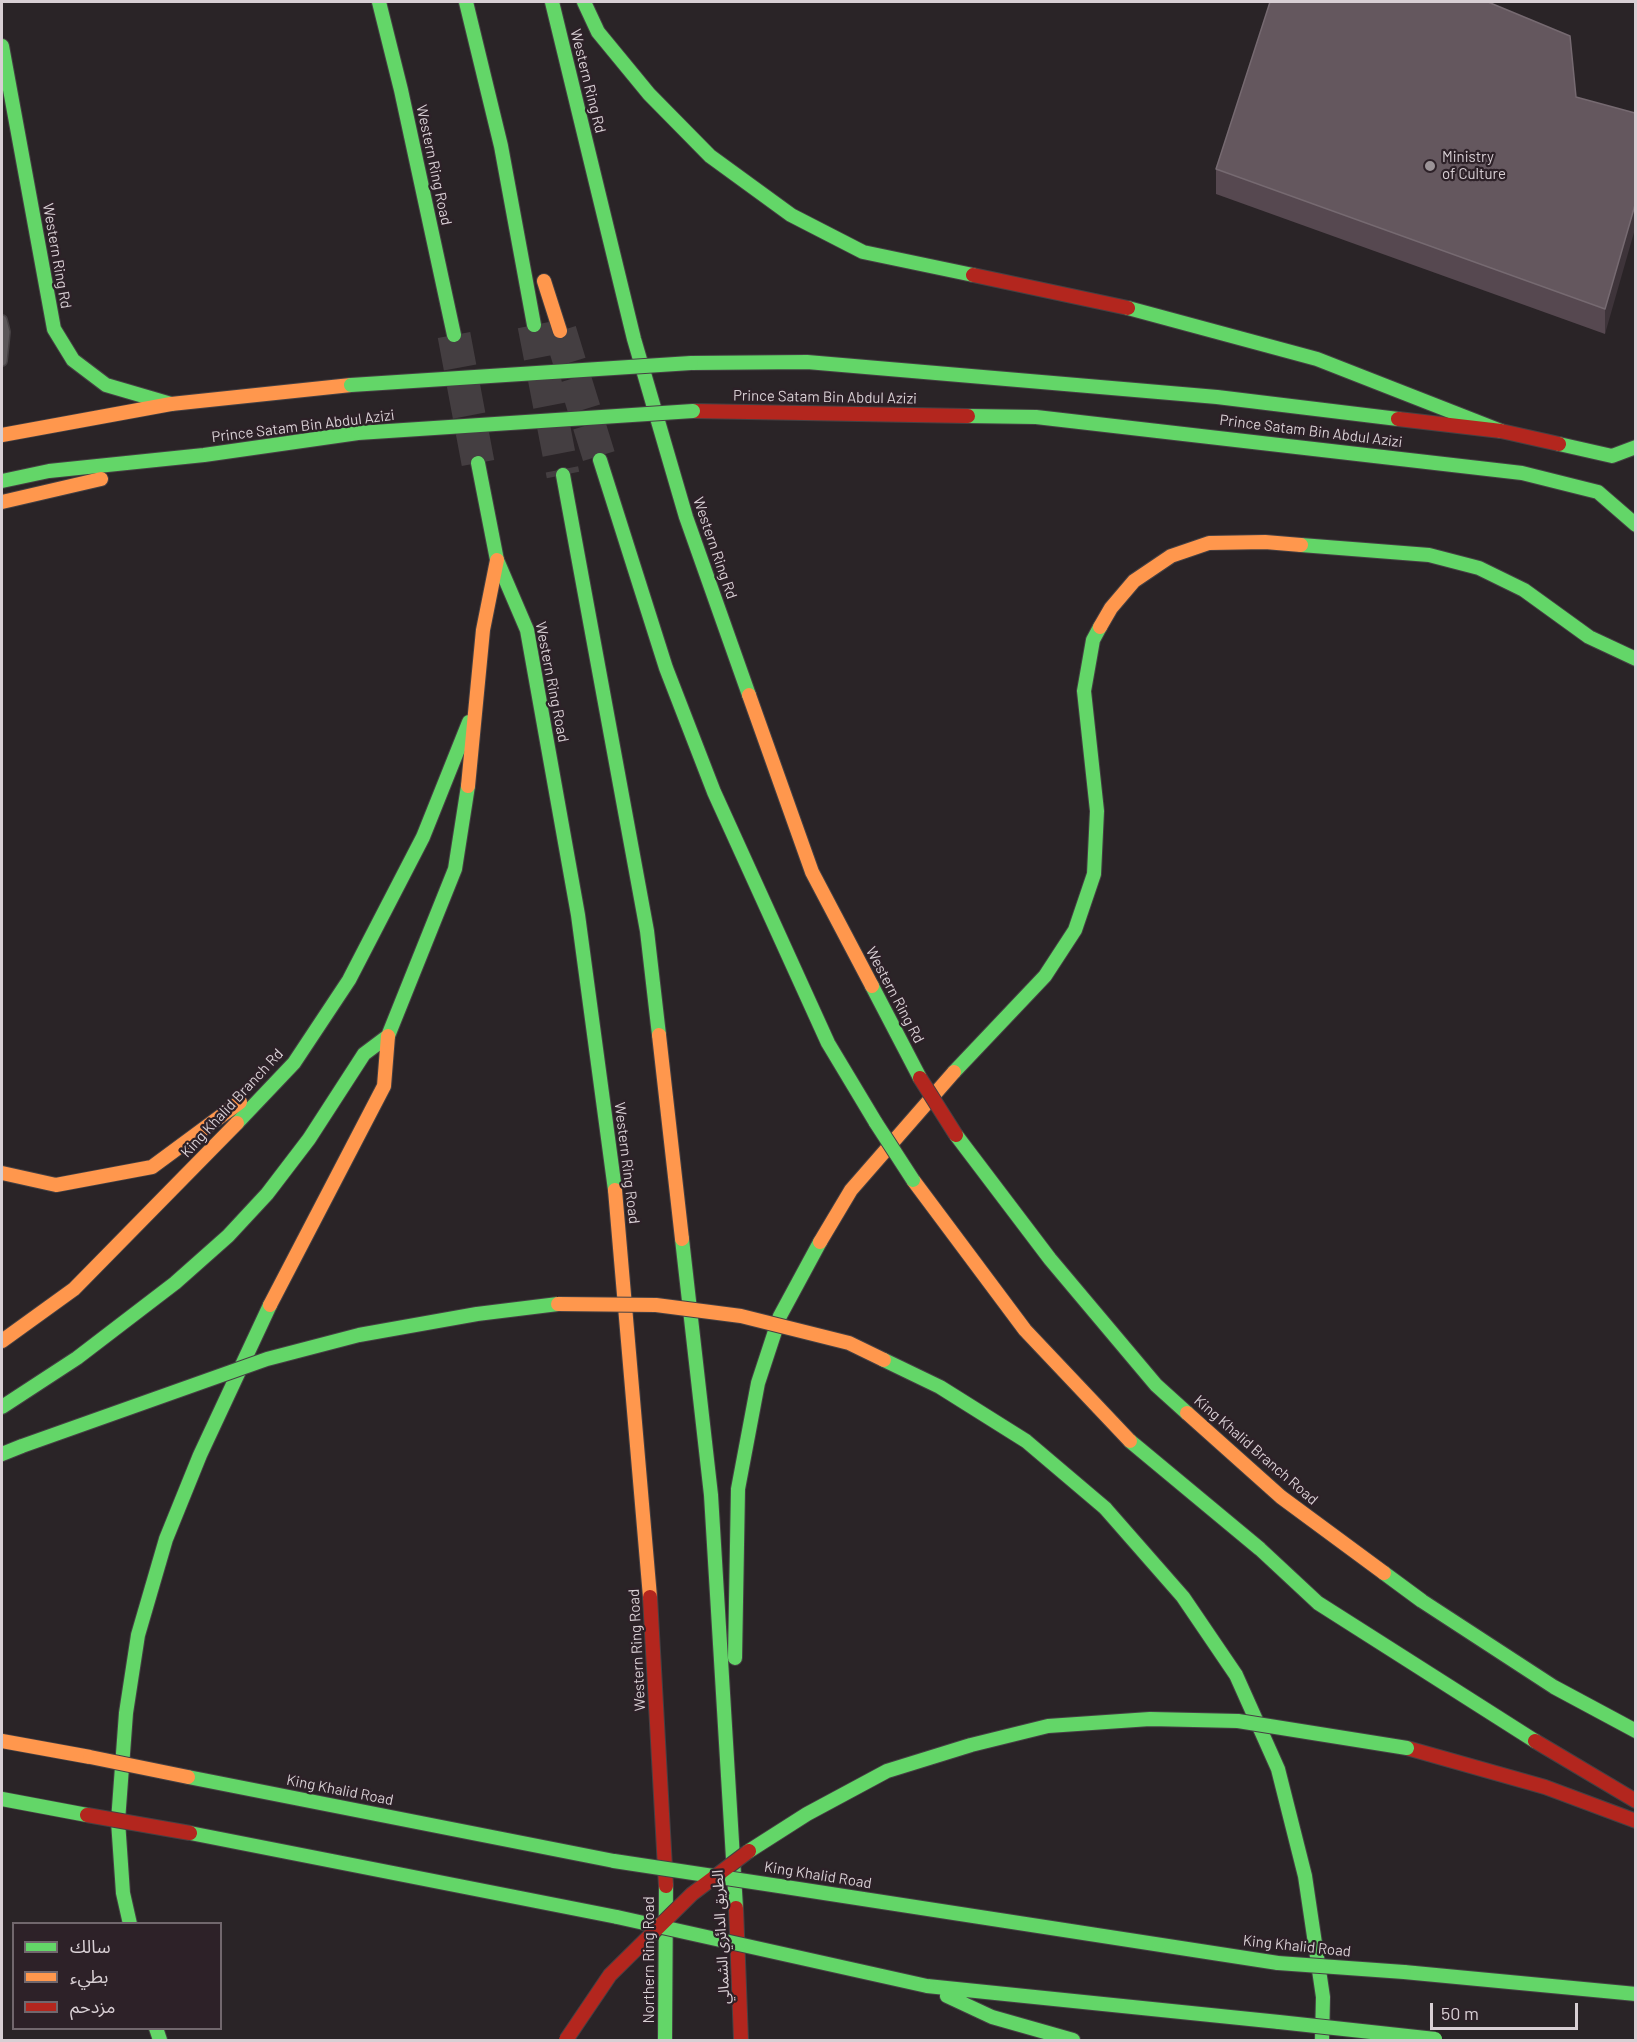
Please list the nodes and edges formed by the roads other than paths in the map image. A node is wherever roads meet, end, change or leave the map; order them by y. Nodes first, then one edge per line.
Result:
1 (379, 2) edge
2 (466, 2) edge
3 (552, 2) edge
4 (584, 2) edge
5 (2, 46) edge
6 (501, 146) junction
7 (2, 320) edge
8 (534, 325) tunnel mouth
9 (560, 331) tunnel mouth
10 (454, 335) tunnel mouth
11 (2, 361) edge
12 (171, 404) junction
13 (1501, 431) junction
14 (2, 435) edge
15 (1635, 447) edge
16 (204, 455) junction
17 (600, 460) tunnel mouth
18 (478, 463) tunnel mouth
19 (563, 475) tunnel mouth
20 (2, 481) edge
21 (2, 502) edge
22 (1635, 525) edge
23 (497, 560) junction
24 (1635, 658) edge
25 (477, 702) junction
26 (388, 1036) junction
27 (294, 1063) junction
28 (956, 1135) joint
29 (2, 1173) edge
30 (2, 1341) edge
31 (2, 1407) edge
32 (2, 1454) edge
33 (1635, 1731) edge
34 (2, 1741) edge
35 (2, 1799) edge
36 (1635, 1801) edge
37 (1635, 1821) edge
38 (731, 1832) junction
39 (666, 1880) joint
40 (129, 1922) edge
41 (927, 1986) junction
42 (1635, 1994) edge
43 (742, 2015) junction
44 (566, 2040) edge
45 (665, 2040) edge
46 (741, 2040) edge
47 (749, 2040) edge
48 (1073, 2040) edge
49 (1322, 2040) edge
50 (1452, 2040) edge

1 - 10 main road, Western Ring Road
2 - 6 main road
3 - 28 main road, Western Ring Rd, bridge
4 - 13 main road
5 - 12 main road, Western Ring Rd
6 - 8 main road
6 - 9 main road
7 - 11 lane
12 - 13 main road, Prince Satam Bin Abdul Azizi, bridge
12 - 14 main road, Prince Satam Bin Abdul Azizi
13 - 15 main road, Prince Satam Bin Abdul Azizi
16 - 20 main road, Prince Satam Bin Abdul Azizi
16 - 21 main road
16 - 22 main road, Prince Satam Bin Abdul Azizi, bridge
17 - 36 main road, bridge
18 - 23 main road, Western Ring Road
19 - 38 main road
23 - 25 main road
23 - 39 main road, Western Ring Road
24 - 38 main road
25 - 26 main road
25 - 27 main road, King Khalid Branch Rd
26 - 31 main road
26 - 40 main road
27 - 29 main road
27 - 30 main road, King Khalid Branch Rd
28 - 33 main road, King Khalid Branch Road
32 - 49 main road, bridge
34 - 42 main road, King Khalid Road, bridge
35 - 41 main road, bridge
37 - 44 main road, bridge
38 - 43 main road, الطريق الدائري الشمالي
39 - 45 main road, Northern Ring Road
41 - 48 main road
41 - 50 main road, bridge
43 - 46 main road, الطريق الدائري الشمالي
43 - 47 main road

